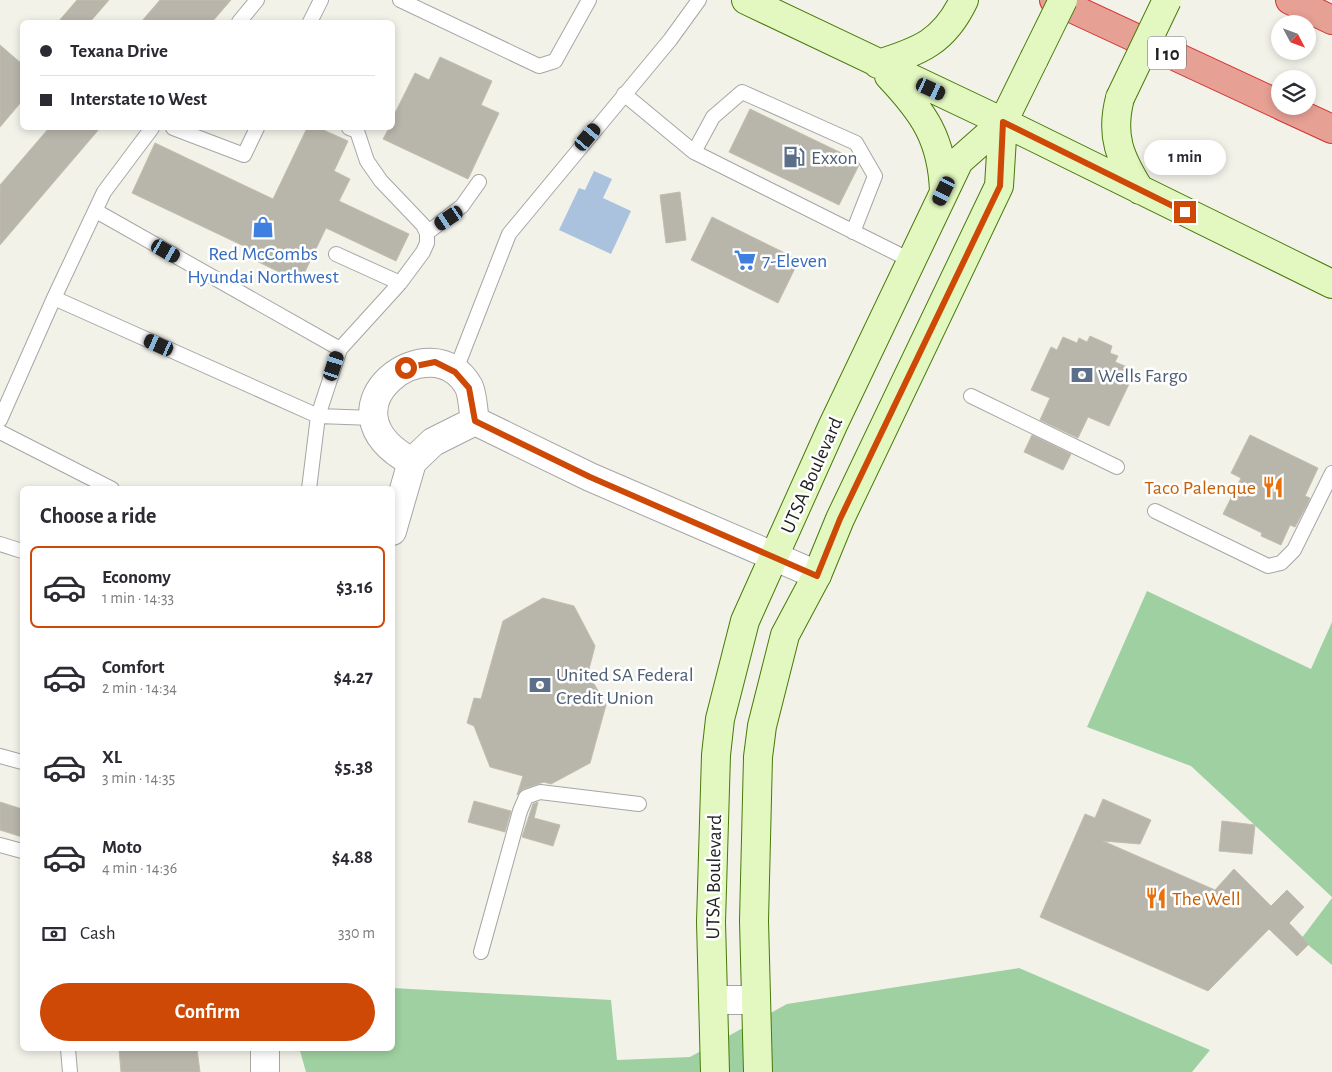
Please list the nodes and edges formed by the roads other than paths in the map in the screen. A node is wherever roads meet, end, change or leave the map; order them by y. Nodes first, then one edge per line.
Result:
1 (257, 0) edge
2 (321, 0) edge
3 (400, 0) edge
4 (589, 0) edge
5 (699, 0) edge
6 (746, 0) edge
7 (1054, 0) edge
8 (1063, 0) edge
9 (1167, 0) edge
10 (1290, 0) edge
11 (960, 9) edge
12 (241, 20) edge
13 (311, 20) edge
14 (1332, 20) edge
15 (878, 64) junction
16 (624, 94) junction
17 (1271, 101) edge
18 (1301, 115) edge
19 (1003, 122) junction
20 (1332, 129) edge
21 (150, 130) edge
22 (178, 130) edge
23 (256, 130) edge
24 (354, 130) edge
25 (694, 152) junction
26 (479, 182) dead end
27 (1140, 190) junction
28 (944, 191) junction
29 (96, 211) junction
30 (853, 232) junction
31 (427, 233) junction
32 (336, 254) dead end
33 (910, 260) junction
34 (400, 283) junction
35 (1332, 284) edge
36 (54, 298) junction
37 (340, 349) junction
38 (455, 372) junction
39 (971, 396) dead end
40 (318, 416) junction
41 (373, 418) junction
42 (0, 420) edge
43 (475, 421) junction
44 (0, 432) edge
45 (412, 462) junction
46 (1117, 468) dead end
47 (1332, 473) edge
48 (106, 486) edge
49 (309, 486) edge
50 (1155, 511) dead end
51 (395, 521) edge
52 (0, 544) edge
53 (20, 550) edge
54 (775, 557) junction
55 (817, 576) junction
56 (0, 756) edge
57 (20, 761) edge
58 (639, 804) dead end
59 (0, 845) edge
60 (20, 850) edge
61 (481, 952) dead end
62 (714, 1000) junction
63 (756, 1000) junction
64 (68, 1051) edge
65 (265, 1051) edge
66 (70, 1072) edge
67 (265, 1072) edge
68 (715, 1072) edge
69 (758, 1072) edge

1 - 12 lane
2 - 13 lane
3 - 4 lane
5 - 16 lane
6 - 15 main road
7 - 17 highway, I 10
8 - 19 main road, UTSA Boulevard, bridge
9 - 27 main road, bridge
10 - 14 highway
11 - 15 main road
15 - 19 main road
15 - 28 main road
16 - 25 lane
16 - 38 lane
18 - 20 highway, I 10
19 - 27 main road
19 - 28 main road, UTSA Boulevard
19 - 55 main road, UTSA Boulevard
21 - 29 lane
22 - 23 lane
24 - 31 lane
25 - 30 lane
25 - 30 lane
26 - 31 lane
27 - 35 main road
28 - 33 main road, UTSA Boulevard
29 - 36 lane
29 - 37 lane
30 - 33 lane
31 - 34 lane
32 - 34 lane
33 - 54 main road, UTSA Boulevard
34 - 37 lane
36 - 40 lane
36 - 42 lane
37 - 40 lane
38 - 41 street
38 - 43 street
39 - 46 lane
40 - 41 lane
40 - 49 lane
41 - 45 street
43 - 45 street
43 - 54 street
44 - 48 lane
45 - 51 street
47 - 50 lane
52 - 53 lane
54 - 55 street
54 - 62 main road, UTSA Boulevard
55 - 63 main road, UTSA Boulevard
56 - 57 lane
58 - 61 lane
59 - 60 lane
62 - 63 street
62 - 68 main road, UTSA Boulevard
63 - 69 main road, UTSA Boulevard
64 - 66 lane
65 - 67 street

